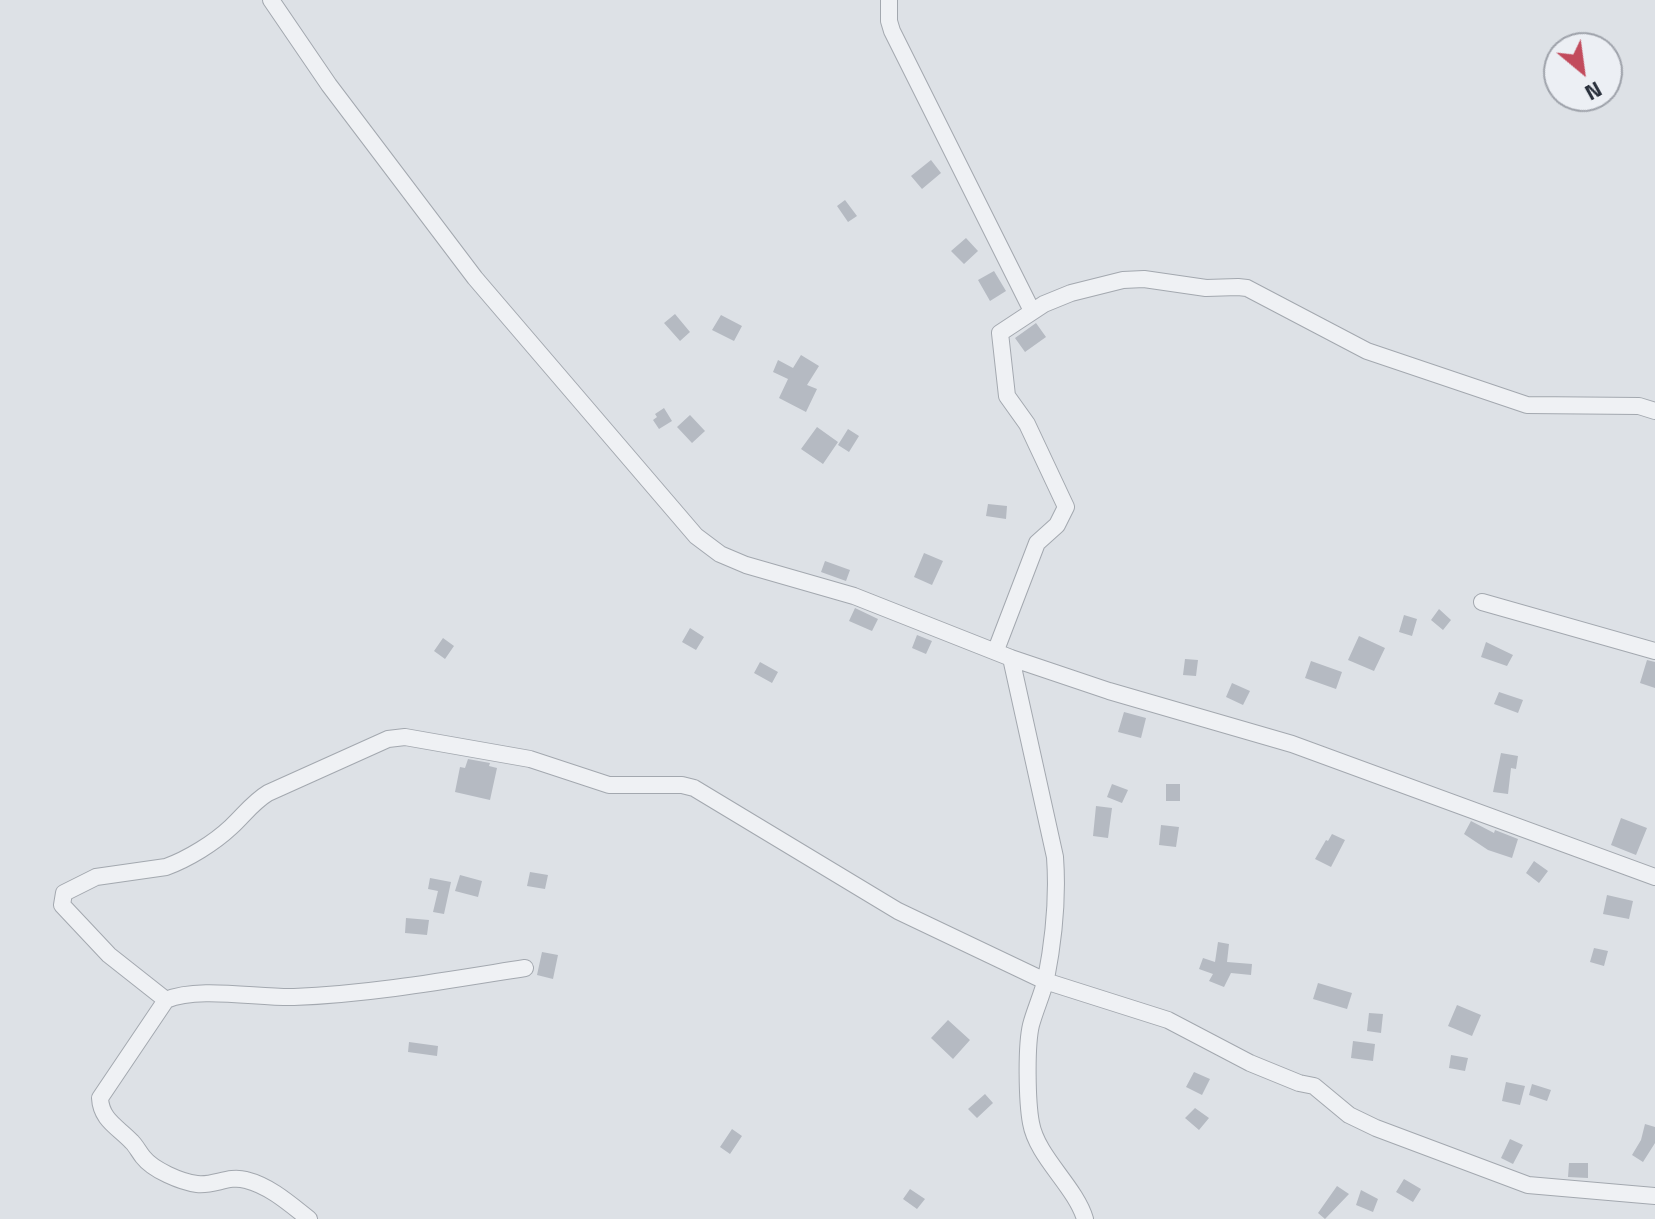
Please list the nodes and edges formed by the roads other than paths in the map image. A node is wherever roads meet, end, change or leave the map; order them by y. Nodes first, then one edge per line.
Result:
1 (271, 0) edge
2 (889, 0) edge
3 (1032, 311) junction
4 (1655, 411) edge
5 (1482, 602) dead end
6 (1655, 651) edge
7 (1004, 654) junction
8 (1655, 877) edge
9 (525, 968) dead end
10 (1045, 981) junction
11 (166, 1000) junction
12 (1655, 1196) edge
13 (309, 1219) edge
14 (1085, 1219) edge

1 - 7 street
2 - 3 street
3 - 4 street
3 - 7 street
5 - 6 street
7 - 8 street
7 - 10 street
9 - 11 street
10 - 11 street
10 - 12 street
10 - 14 street
11 - 13 street

